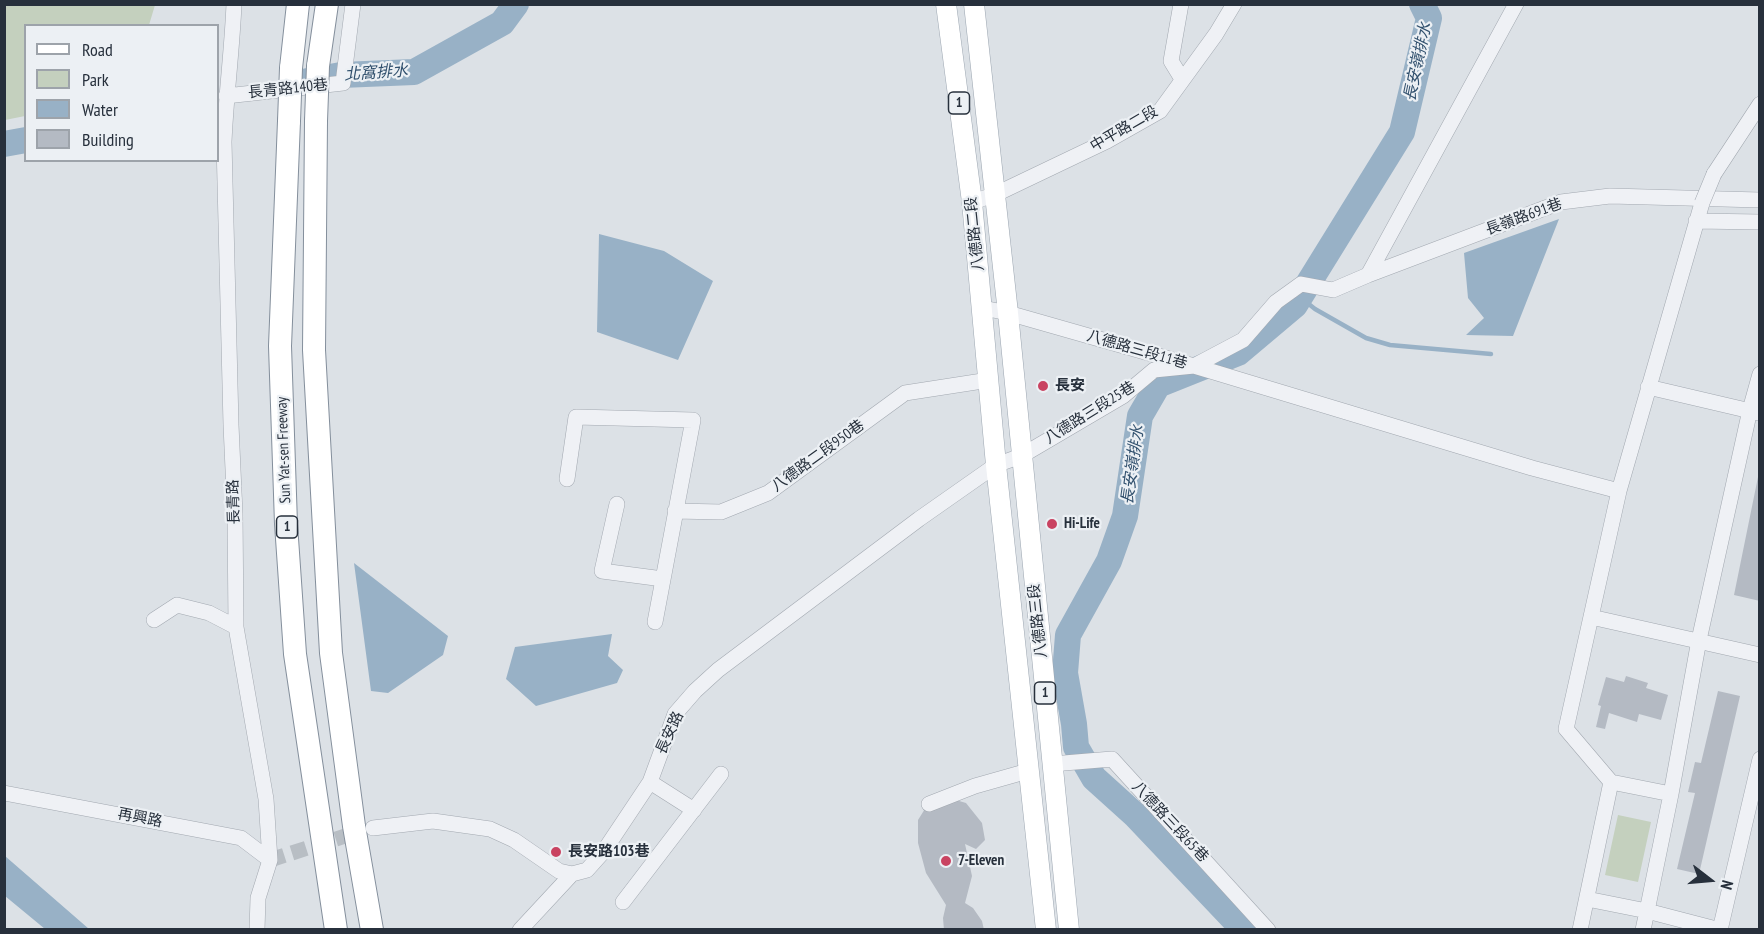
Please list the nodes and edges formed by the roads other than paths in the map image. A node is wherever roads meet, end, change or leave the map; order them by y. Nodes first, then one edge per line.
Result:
1 (234, 4) edge
2 (298, 4) edge
3 (327, 4) edge
4 (352, 4) edge
5 (946, 4) edge
6 (974, 4) edge
7 (1182, 4) edge
8 (1234, 4) edge
9 (1516, 4) edge
10 (1182, 79) junction
11 (226, 96) junction
12 (1760, 104) edge
13 (994, 195) junction
14 (1760, 200) edge
15 (972, 202) junction
16 (1696, 221) junction
17 (1760, 222) edge
18 (1368, 275) junction
19 (983, 308) junction
20 (1008, 313) junction
21 (1194, 366) junction
22 (1760, 374) edge
23 (989, 380) junction
24 (1648, 387) junction
25 (1755, 412) edge
26 (1021, 456) junction
27 (996, 465) junction
28 (567, 479) dead end
29 (1619, 490) junction
30 (617, 504) dead end
31 (675, 511) junction
32 (663, 579) junction
33 (1591, 617) junction
34 (154, 620) dead end
35 (655, 622) dead end
36 (236, 627) junction
37 (1699, 640) junction
38 (1760, 655) edge
39 (1760, 759) edge
40 (1052, 764) junction
41 (1028, 771) junction
42 (721, 774) dead end
43 (650, 782) junction
44 (1611, 782) junction
45 (4, 793) edge
46 (1671, 794) junction
47 (929, 804) dead end
48 (694, 810) junction
49 (373, 828) tunnel mouth
50 (270, 860) junction
51 (572, 874) junction
52 (1587, 899) junction
53 (622, 902) dead end
54 (1647, 911) junction
55 (257, 930) edge
56 (336, 930) edge
57 (372, 930) edge
58 (520, 930) edge
59 (1046, 930) edge
60 (1068, 930) edge
61 (1268, 930) edge
62 (1580, 930) edge
63 (1643, 930) edge
64 (1720, 930) edge

1 - 11 street
2 - 56 highway, Sun Yat-sen Freeway / 1, bridge
3 - 57 highway, bridge
4 - 11 street, 長青路140巷
5 - 15 main road, 八德路二段 / 1
6 - 13 main road, 八德路二段 / 1
7 - 10 street
8 - 10 street, 中平路二段
9 - 18 street
10 - 13 street, 中平路二段
11 - 36 street, 長青路
12 - 16 street, bridge
13 - 15 street, 中平路二段
13 - 20 main road, 八德路二段 / 1
14 - 18 street, 長嶺路691巷
15 - 19 main road, 八德路二段 / 1
16 - 17 street
16 - 24 street
18 - 21 street, 八德路三段11巷
19 - 20 street, 八德路三段11巷
19 - 23 main road, 八德路二段 / 1
20 - 21 street, 八德路三段11巷
20 - 26 main road, 八德路二段 / 1
21 - 26 street, 八德路三段25巷
21 - 29 street
22 - 25 street
23 - 27 main road, 八德路二段 / 1
23 - 31 street, 八德路二段950巷
24 - 25 street
24 - 29 street
25 - 37 street
26 - 27 street, 八德路三段25巷
26 - 40 main road, 八德路三段 / 1
27 - 41 main road, 八德路三段 / 1
27 - 43 street, 長安路
28 - 31 street
29 - 33 street
30 - 32 street
31 - 32 street
32 - 35 street
33 - 37 street
33 - 44 street
34 - 36 street
36 - 50 street, 長青路
37 - 38 street
37 - 46 street
39 - 64 street
40 - 60 main road, 八德路三段 / 1
40 - 61 street, 八德路三段65巷
41 - 47 street
41 - 59 main road, 八德路三段 / 1
42 - 48 street
43 - 48 street
43 - 51 street, 長安路
44 - 46 street
44 - 52 street
45 - 50 street, 再興路
46 - 54 street
48 - 53 street
49 - 51 street
50 - 55 street
51 - 58 street
52 - 54 street
52 - 62 street
54 - 63 street
54 - 64 street

